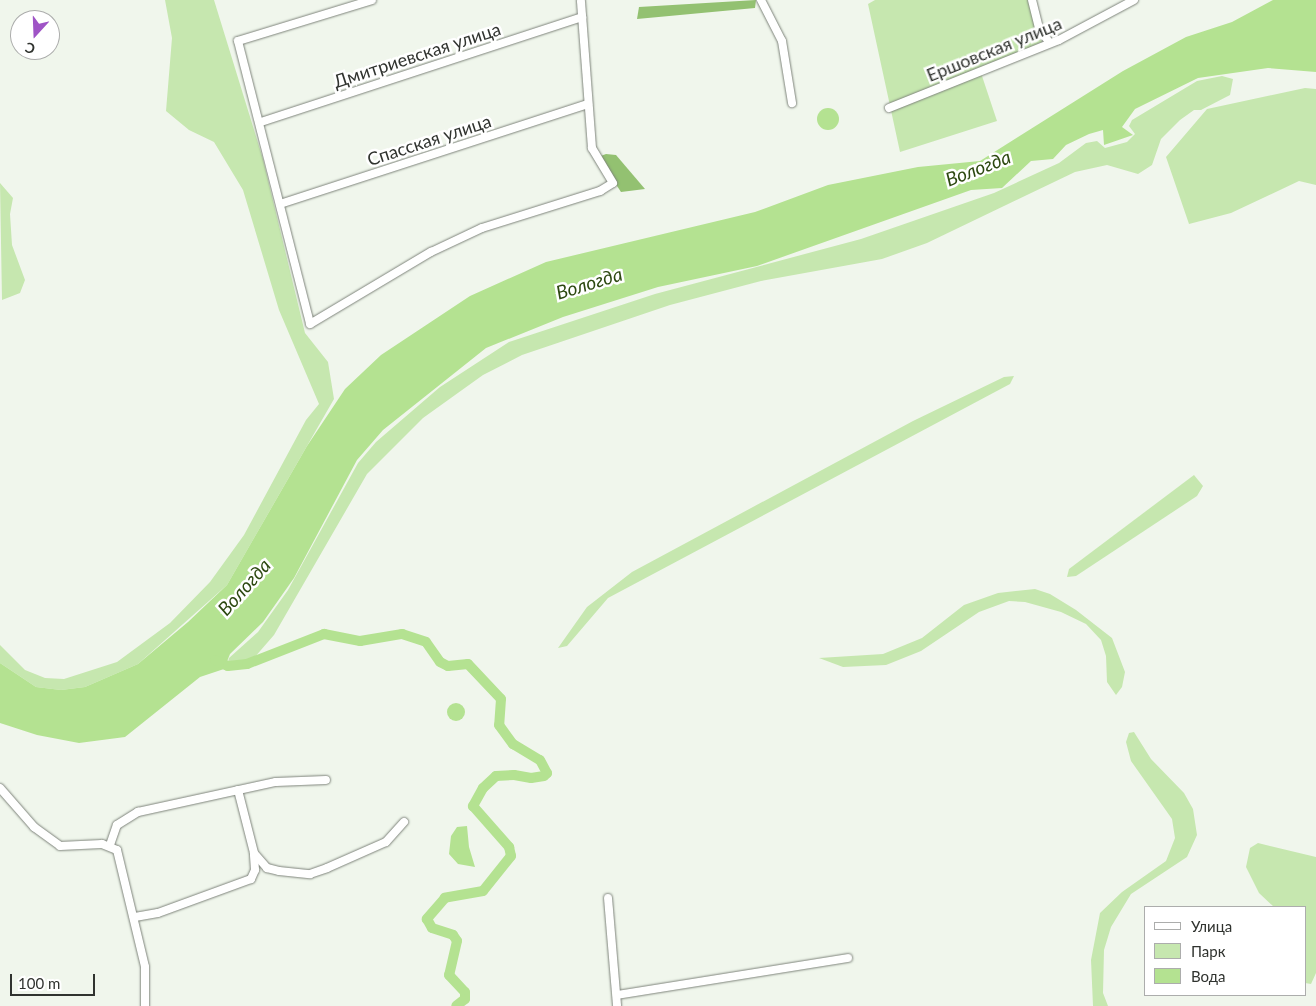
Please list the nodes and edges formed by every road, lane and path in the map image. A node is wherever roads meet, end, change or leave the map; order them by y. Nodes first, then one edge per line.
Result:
1 (372, 0) edge
2 (581, 0) edge
3 (762, 0) edge
4 (1032, 0) edge
5 (1134, 0) edge
6 (582, 17) junction
7 (1049, 42) junction
8 (792, 103) dead end
9 (588, 104) junction
10 (889, 108) dead end
11 (261, 122) junction
12 (280, 204) junction
13 (326, 780) dead end
14 (0, 788) edge
15 (238, 790) junction
16 (404, 822) dead end
17 (110, 845) junction
18 (254, 853) junction
19 (608, 898) dead end
20 (135, 917) junction
21 (848, 958) dead end
22 (617, 996) junction
23 (145, 1006) edge
24 (617, 1006) edge

1 - 11 street
2 - 6 street
3 - 8 street
4 - 7 street
5 - 7 street, Ершовская улица
6 - 9 street
6 - 11 street, Дмитриевская улица
7 - 10 street, Ершовская улица
9 - 12 street, Спасская улица
9 - 12 street
11 - 12 street
13 - 15 street
14 - 17 street
15 - 17 street
15 - 18 street
16 - 18 street
17 - 20 street
18 - 20 street
19 - 22 street
20 - 23 street
21 - 22 street
22 - 24 street

